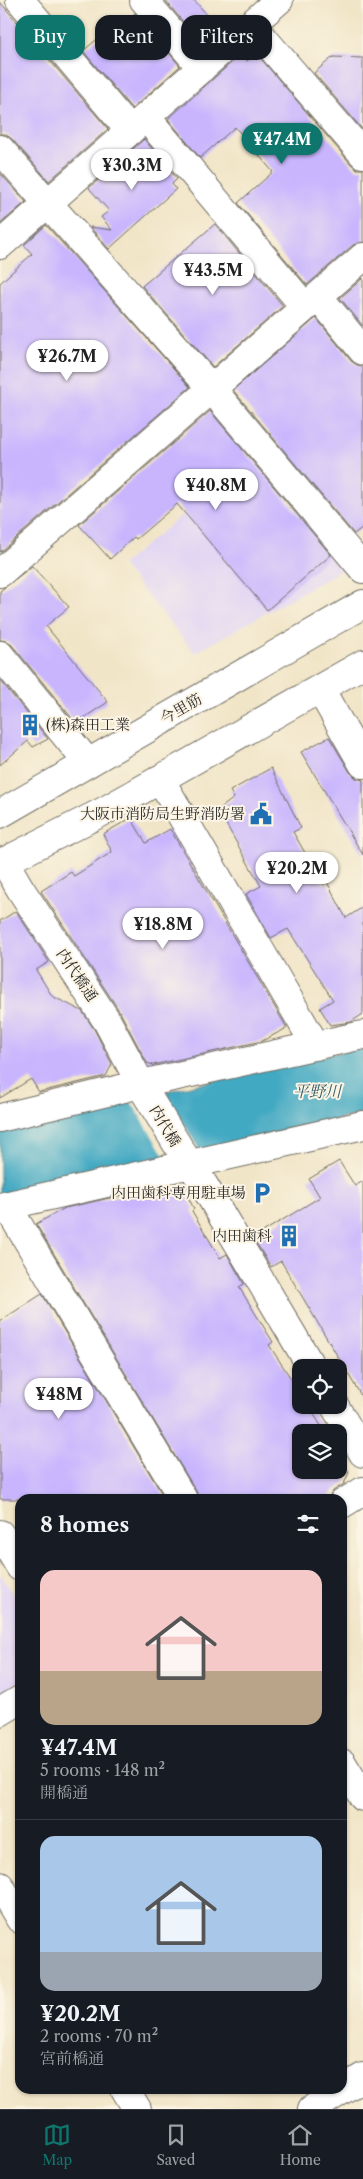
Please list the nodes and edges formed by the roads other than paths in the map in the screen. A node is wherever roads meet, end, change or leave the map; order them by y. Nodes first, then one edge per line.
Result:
1 (20, 0) edge
2 (144, 0) edge
3 (279, 0) edge
4 (262, 15) edge
5 (272, 48) edge
6 (211, 60) edge
7 (202, 68) junction
8 (138, 124) junction
9 (0, 149) edge
10 (363, 154) edge
11 (48, 203) junction
12 (0, 245) edge
13 (363, 257) edge
14 (311, 301) junction
15 (363, 351) edge
16 (211, 388) junction
17 (363, 569) edge
18 (0, 573) edge
19 (363, 604) edge
20 (0, 655) edge
21 (363, 664) edge
22 (320, 689) junction
23 (88, 763) junction
24 (363, 764) edge
25 (160, 779) junction
26 (0, 814) edge
27 (2, 862) edge
28 (363, 1035) edge
29 (316, 1046) junction
30 (143, 1088) junction
31 (0, 1118) edge
32 (363, 1125) edge
33 (189, 1162) junction
34 (3, 1206) edge
35 (307, 1359) edge
36 (339, 1414) edge
37 (363, 1453) edge
38 (363, 1491) edge
39 (179, 1494) edge
40 (347, 1501) edge
41 (0, 1534) edge
42 (15, 1560) edge
43 (15, 1703) edge
44 (0, 1712) edge
45 (347, 1771) edge
46 (363, 1797) edge
47 (0, 1886) edge
48 (15, 1911) edge
49 (363, 2076) edge
50 (347, 2088) edge
51 (127, 2094) edge
52 (137, 2109) edge

1 - 8 street
2 - 7 street
3 - 4 street
5 - 10 street
6 - 7 street
7 - 8 street
8 - 11 street
8 - 14 street
9 - 11 street
11 - 12 street
11 - 16 street
13 - 14 street
14 - 15 street
14 - 16 street
16 - 17 street
16 - 18 street
19 - 23 street, 今里筋
20 - 23 street
21 - 22 street
22 - 24 street
22 - 25 street
23 - 26 street, 今里筋
25 - 27 street
25 - 29 street
27 - 30 street, 内代橋通
28 - 29 street
29 - 30 street
30 - 31 street
30 - 33 street, 内代橋
32 - 33 street
33 - 34 street
33 - 35 street
34 - 39 street
36 - 37 street
38 - 40 street
41 - 42 street
43 - 44 street
45 - 46 street
47 - 48 street
49 - 50 street
51 - 52 street

